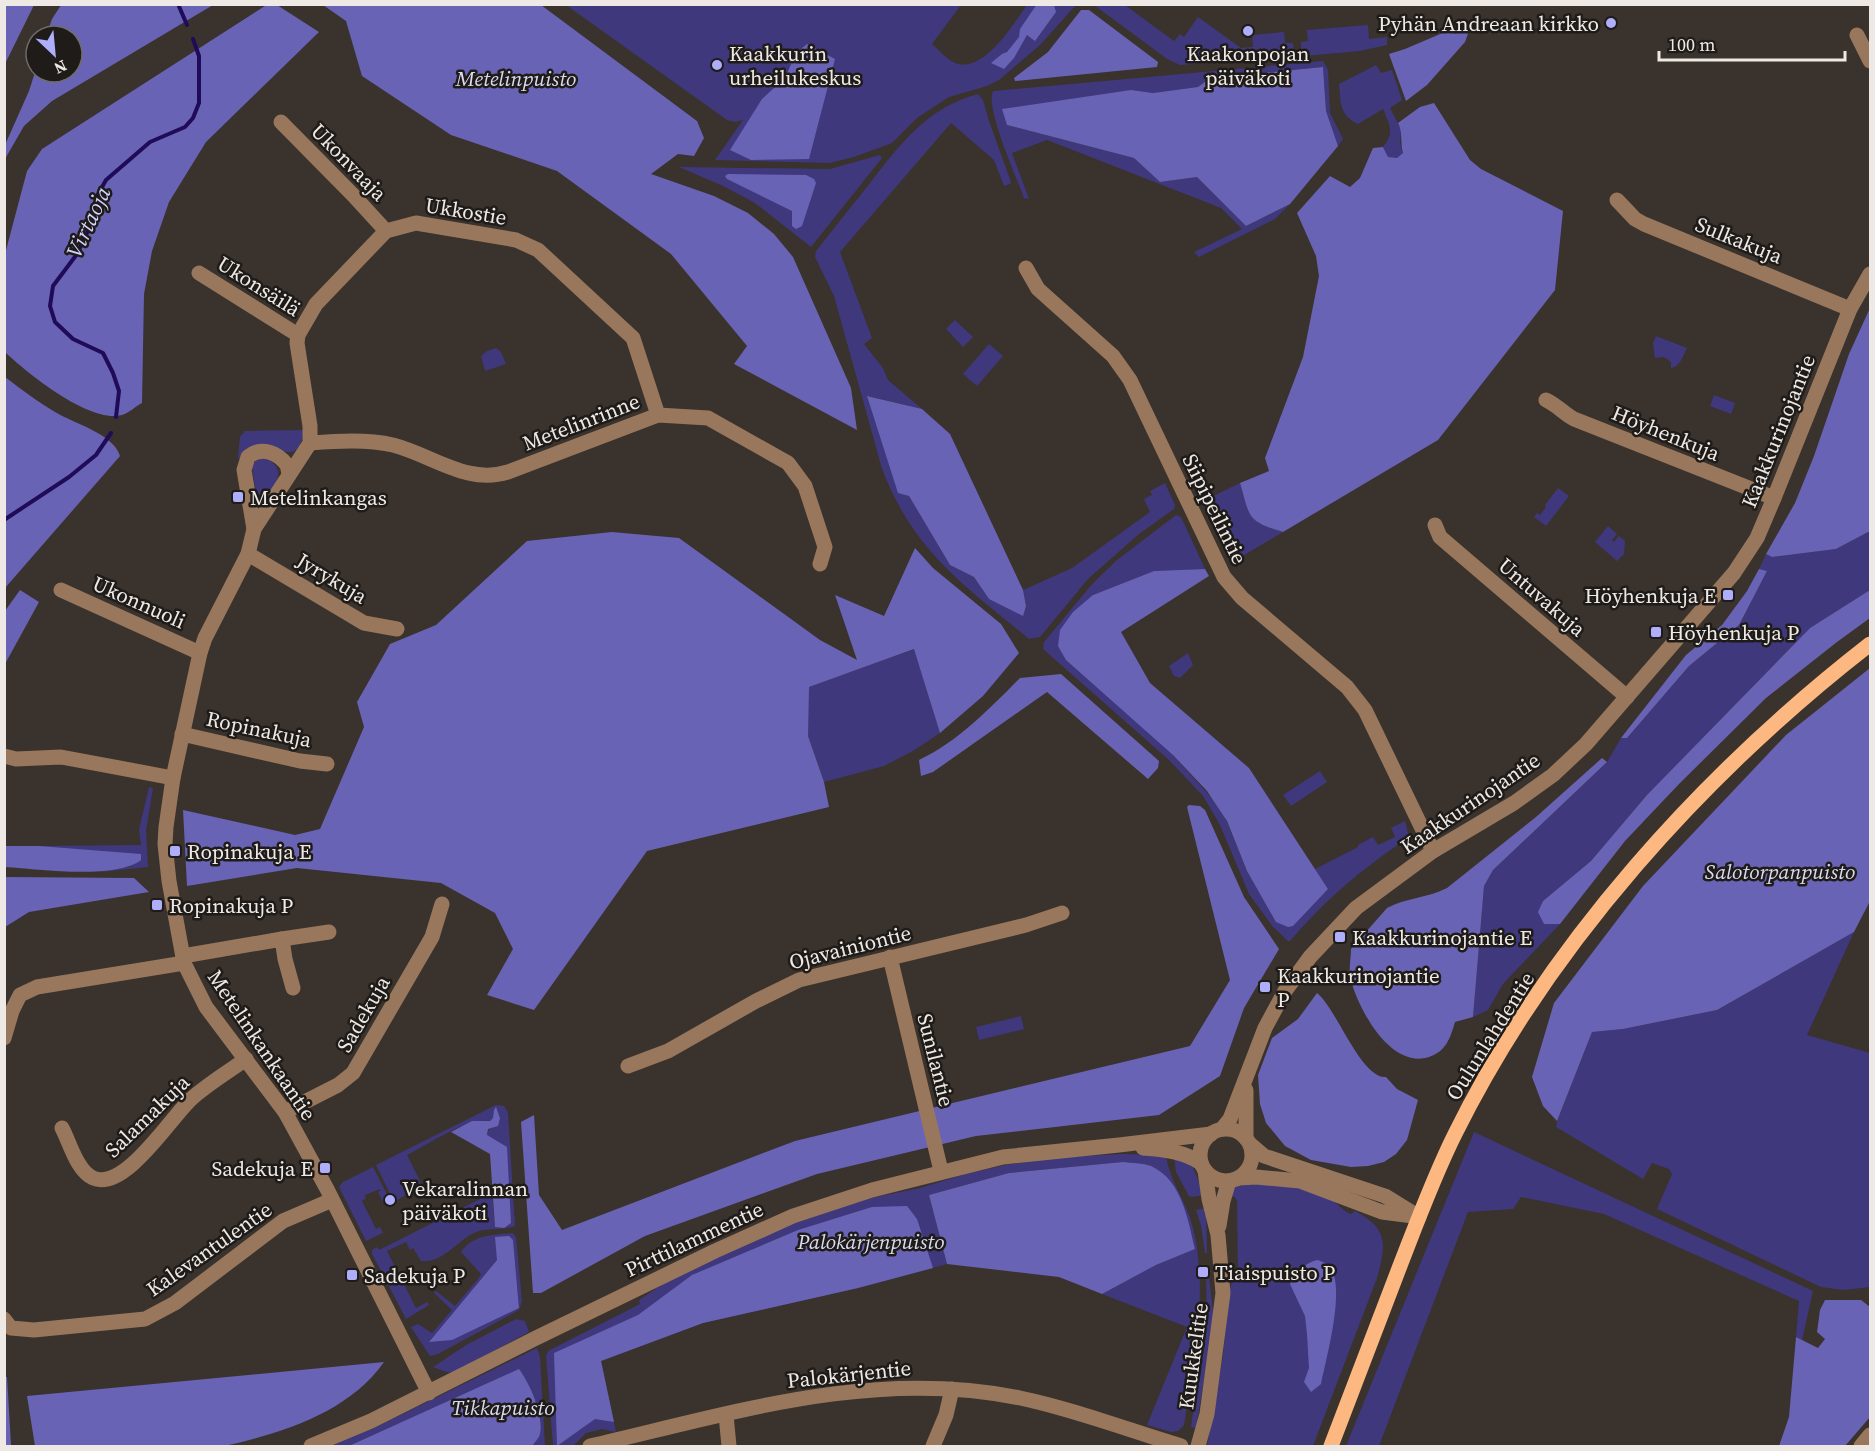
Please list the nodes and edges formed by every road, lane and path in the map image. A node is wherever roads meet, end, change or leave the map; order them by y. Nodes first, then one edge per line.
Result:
1 (1857, 35) dead end
2 (1870, 61) edge
3 (281, 122) dead end
4 (1617, 200) dead end
5 (386, 231) junction
6 (1026, 268) dead end
7 (199, 273) dead end
8 (1870, 274) edge
9 (1850, 309) junction
10 (298, 335) junction
11 (1546, 400) dead end
12 (658, 415) junction
13 (310, 443) junction
14 (289, 473) junction
15 (1774, 498) junction
16 (1435, 525) dead end
17 (254, 529) junction
18 (248, 554) junction
19 (820, 564) dead end
20 (61, 590) dead end
21 (397, 629) dead end
22 (1870, 644) edge
23 (200, 653) junction
24 (1627, 697) junction
25 (182, 734) junction
26 (4, 756) edge
27 (327, 764) dead end
28 (173, 778) junction
29 (1433, 851) junction
30 (442, 904) dead end
31 (1062, 913) dead end
32 (329, 932) dead end
33 (282, 939) junction
34 (890, 957) junction
35 (184, 959) junction
36 (293, 988) dead end
37 (4, 1038) edge
38 (246, 1059) junction
39 (628, 1066) dead end
40 (1246, 1081) junction
41 (285, 1112) junction
42 (62, 1128) dead end
43 (1216, 1131) junction
44 (1248, 1141) junction
45 (1119, 1145) junction
46 (1203, 1167) junction
47 (941, 1172) junction
48 (1234, 1180) junction
49 (332, 1200) junction
50 (1419, 1217) junction
51 (1218, 1235) junction
52 (4, 1319) edge
53 (952, 1389) junction
54 (429, 1393) junction
55 (726, 1415) junction
56 (1870, 1435) edge
57 (311, 1446) edge
58 (590, 1446) edge
59 (729, 1446) edge
60 (933, 1446) edge
61 (1180, 1446) edge
62 (1198, 1446) edge
63 (1331, 1446) edge
64 (1861, 1446) edge

1 - 2 street
3 - 5 street, Ukonvaaja
4 - 9 street, Sulkakuja
5 - 10 street
5 - 12 street, Ukkostie
6 - 29 street, Siipipeilintie
7 - 10 street, Ukonsäilä
8 - 9 street, Kaakkurinojantie
9 - 15 street, Kaakkurinojantie
10 - 13 street
11 - 15 street, Höyhenkuja
12 - 13 street, Metelinrinne
12 - 19 street, Metelinrinne
13 - 14 street
14 - 17 street, Metelinkankaantie
14 - 17 street, Metelinkankaantie
15 - 24 street, Kaakkurinojantie
16 - 24 street, Untuvakuja
17 - 18 street, Metelinkankaantie
18 - 21 street, Jyrykuja
18 - 23 street, Metelinkankaantie
20 - 23 street, Ukonnuoli
22 - 50 main road, Oulunlahdentie
23 - 25 street, Metelinkankaantie
24 - 29 street, Kaakkurinojantie
25 - 27 street, Ropinakuja
25 - 28 street, Metelinkankaantie
26 - 28 street
28 - 35 street, Metelinkankaantie
29 - 40 street, Kaakkurinojantie
30 - 41 street, Sadekuja
31 - 34 street, Ojavainiontie
32 - 33 street
33 - 35 street
33 - 36 street
34 - 39 street, Ojavainiontie
34 - 47 street, Sunilantie
35 - 37 street
35 - 38 street, Metelinkankaantie
38 - 41 street, Metelinkankaantie
38 - 42 street, Salamakuja
40 - 43 street, Kaakkurinojantie
40 - 44 street, Kaakkurinojantie
41 - 49 street, Metelinkankaantie
43 - 44 street
43 - 45 street, Pirttilammentie
43 - 46 street
44 - 48 street
44 - 50 street
45 - 46 street, Pirttilammentie
45 - 47 street, Pirttilammentie
46 - 48 street
46 - 51 street, Kuukkelitie
47 - 54 street, Pirttilammentie
48 - 50 street
48 - 51 street, Kuukkelitie
49 - 52 street, Kalevantulentie
49 - 54 street, Metelinkankaantie
50 - 63 main road, Oulunlahdentie
51 - 62 street, Kuukkelitie
53 - 55 street, Palokärjentie
53 - 60 street
53 - 61 street, Palokärjentie
54 - 57 street, Pirttilammentie
55 - 58 street, Palokärjentie
55 - 59 street
56 - 64 street

